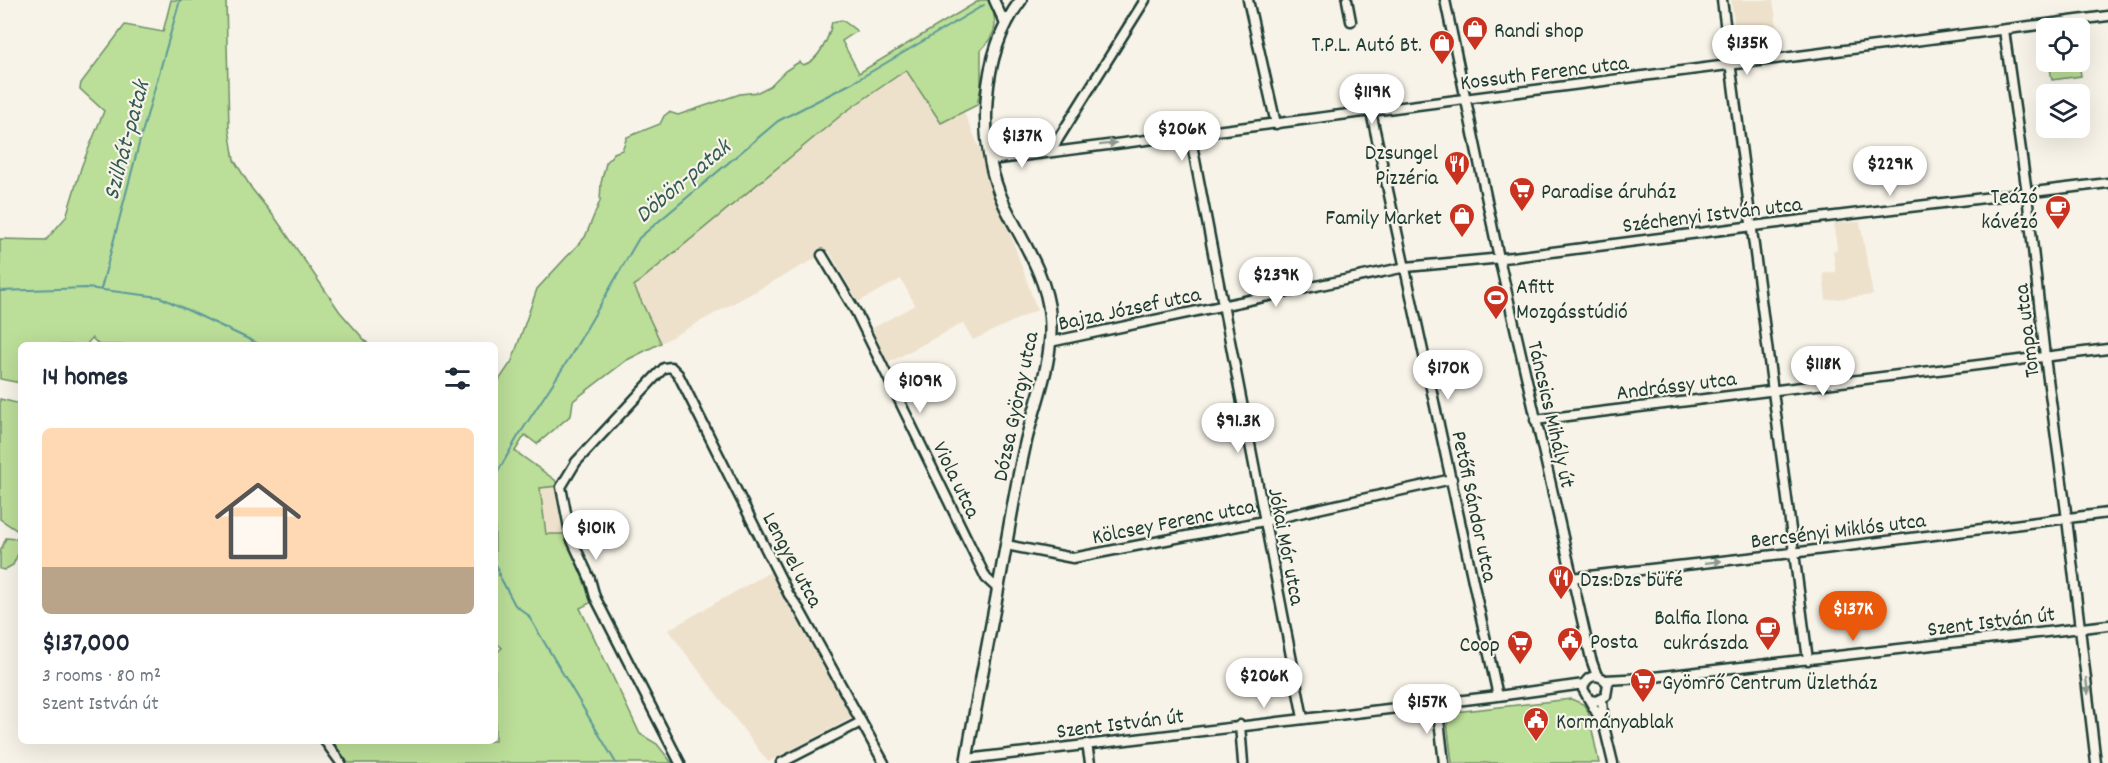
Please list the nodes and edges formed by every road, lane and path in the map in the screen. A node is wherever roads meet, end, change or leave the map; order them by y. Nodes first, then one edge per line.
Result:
1 (994, 0) edge
2 (1021, 0) edge
3 (1145, 0) edge
4 (1248, 0) edge
5 (1347, 0) edge
6 (1445, 0) edge
7 (1722, 0) edge
8 (2106, 14) edge
9 (1351, 21) dead end
10 (1005, 24) junction
11 (2004, 30) junction
12 (1730, 65) junction
13 (1466, 99) junction
14 (1371, 112) junction
15 (1276, 124) junction
16 (1190, 134) junction
17 (1050, 152) junction
18 (991, 160) junction
19 (2108, 183) edge
20 (2027, 194) junction
21 (1752, 226) junction
22 (822, 255) dead end
23 (1499, 258) junction
24 (1406, 267) junction
25 (1223, 306) junction
26 (1050, 342) junction
27 (2108, 349) edge
28 (2045, 357) junction
29 (1772, 390) junction
30 (1535, 420) junction
31 (1452, 479) junction
32 (2108, 513) edge
33 (2067, 519) junction
34 (1264, 521) junction
35 (1006, 545) junction
36 (1792, 553) junction
37 (1571, 578) junction
38 (998, 589) junction
39 (2108, 624) edge
40 (2080, 628) junction
41 (1808, 660) junction
42 (1594, 679) junction
43 (1627, 680) junction
44 (1564, 688) junction
45 (1608, 690) junction
46 (1498, 696) junction
47 (1587, 696) junction
48 (1602, 700) junction
49 (1437, 703) junction
50 (1303, 718) junction
51 (861, 722) junction
52 (1240, 725) junction
53 (1604, 726) junction
54 (327, 744) edge
55 (1087, 744) junction
56 (967, 761) edge
57 (341, 763) edge
58 (680, 763) edge
59 (781, 763) edge
60 (884, 763) edge
61 (1090, 763) edge
62 (1243, 763) edge
63 (1444, 763) edge
64 (1613, 763) edge
65 (2096, 763) edge

1 - 10 street
2 - 10 main road, Dózsa György utca
3 - 17 street
4 - 15 street
5 - 9 street
6 - 13 street, Táncsics Mihály út
7 - 12 street
8 - 11 street, Kossuth Ferenc utca
10 - 18 main road, Dózsa György utca
11 - 12 street, Kossuth Ferenc utca
11 - 20 street, Tompa utca
12 - 13 street, Kossuth Ferenc utca
12 - 21 street
13 - 14 street, Kossuth Ferenc utca
13 - 23 street, Táncsics Mihály út
14 - 15 street, Kossuth Ferenc utca
14 - 24 street, Petőfi Sándor utca
15 - 16 street, Kossuth Ferenc utca
17 -> 16 street, Kossuth Ferenc utca
16 - 25 street, Jókai Mór utca
17 - 18 street, Kossuth Ferenc utca
18 - 26 main road, Dózsa György utca
19 - 20 street, Széchenyi István utca
20 - 21 street, Széchenyi István utca
20 - 28 street, Tompa utca
21 - 23 street, Széchenyi István utca
21 - 29 street
22 - 38 street, Viola utca
23 - 24 street, Bajza József utca
23 - 30 street, Táncsics Mihály út
24 - 25 street, Bajza József utca
24 - 31 street, Petőfi Sándor utca
25 - 26 street, Bajza József utca
25 - 34 street, Jókai Mór utca
26 - 35 main road, Dózsa György utca
27 - 28 street, Andrássy utca
28 - 29 street, Andrássy utca
28 - 33 street, Tompa utca
29 - 30 street, Andrássy utca
29 - 36 street
30 - 37 street, Táncsics Mihály út
31 - 34 street, Kölcsey Ferenc utca
31 - 46 street, Petőfi Sándor utca
32 - 33 street, Bercsényi Miklós utca
33 - 36 street, Bercsényi Miklós utca
33 - 40 street, Tompa utca
34 - 35 street, Kölcsey Ferenc utca
34 - 50 street, Jókai Mór utca
35 - 38 main road, Dózsa György utca
37 -> 36 street, Bercsényi Miklós utca
36 - 41 street
37 - 42 street, Táncsics Mihály út
38 - 56 main road, Dózsa György utca
39 - 40 street, Szent István út
40 - 41 street, Szent István út
40 -> 65 street, Tompa utca
41 - 43 street, Szent István út
42 - 43 street, Szent István út
42 - 44 street, Szent István út
42 - 45 street, Táncsics Mihály út
42 - 47 street
43 - 45 street, Szent István út
44 - 46 street, Szent István út
44 - 47 street, Szent István út
45 - 48 street
46 - 49 street, Szent István út
47 - 48 street, Szent István út
47 - 53 street
48 - 53 street
49 - 50 street, Szent István út
49 - 63 street
50 - 52 street, Szent István út
51 - 58 street, Lengyel utca
51 - 59 street
51 - 60 street, Lengyel utca
52 - 55 street, Szent István út
52 - 62 street
53 - 64 street
54 - 57 street
55 - 56 street, Szent István út
55 - 61 street

